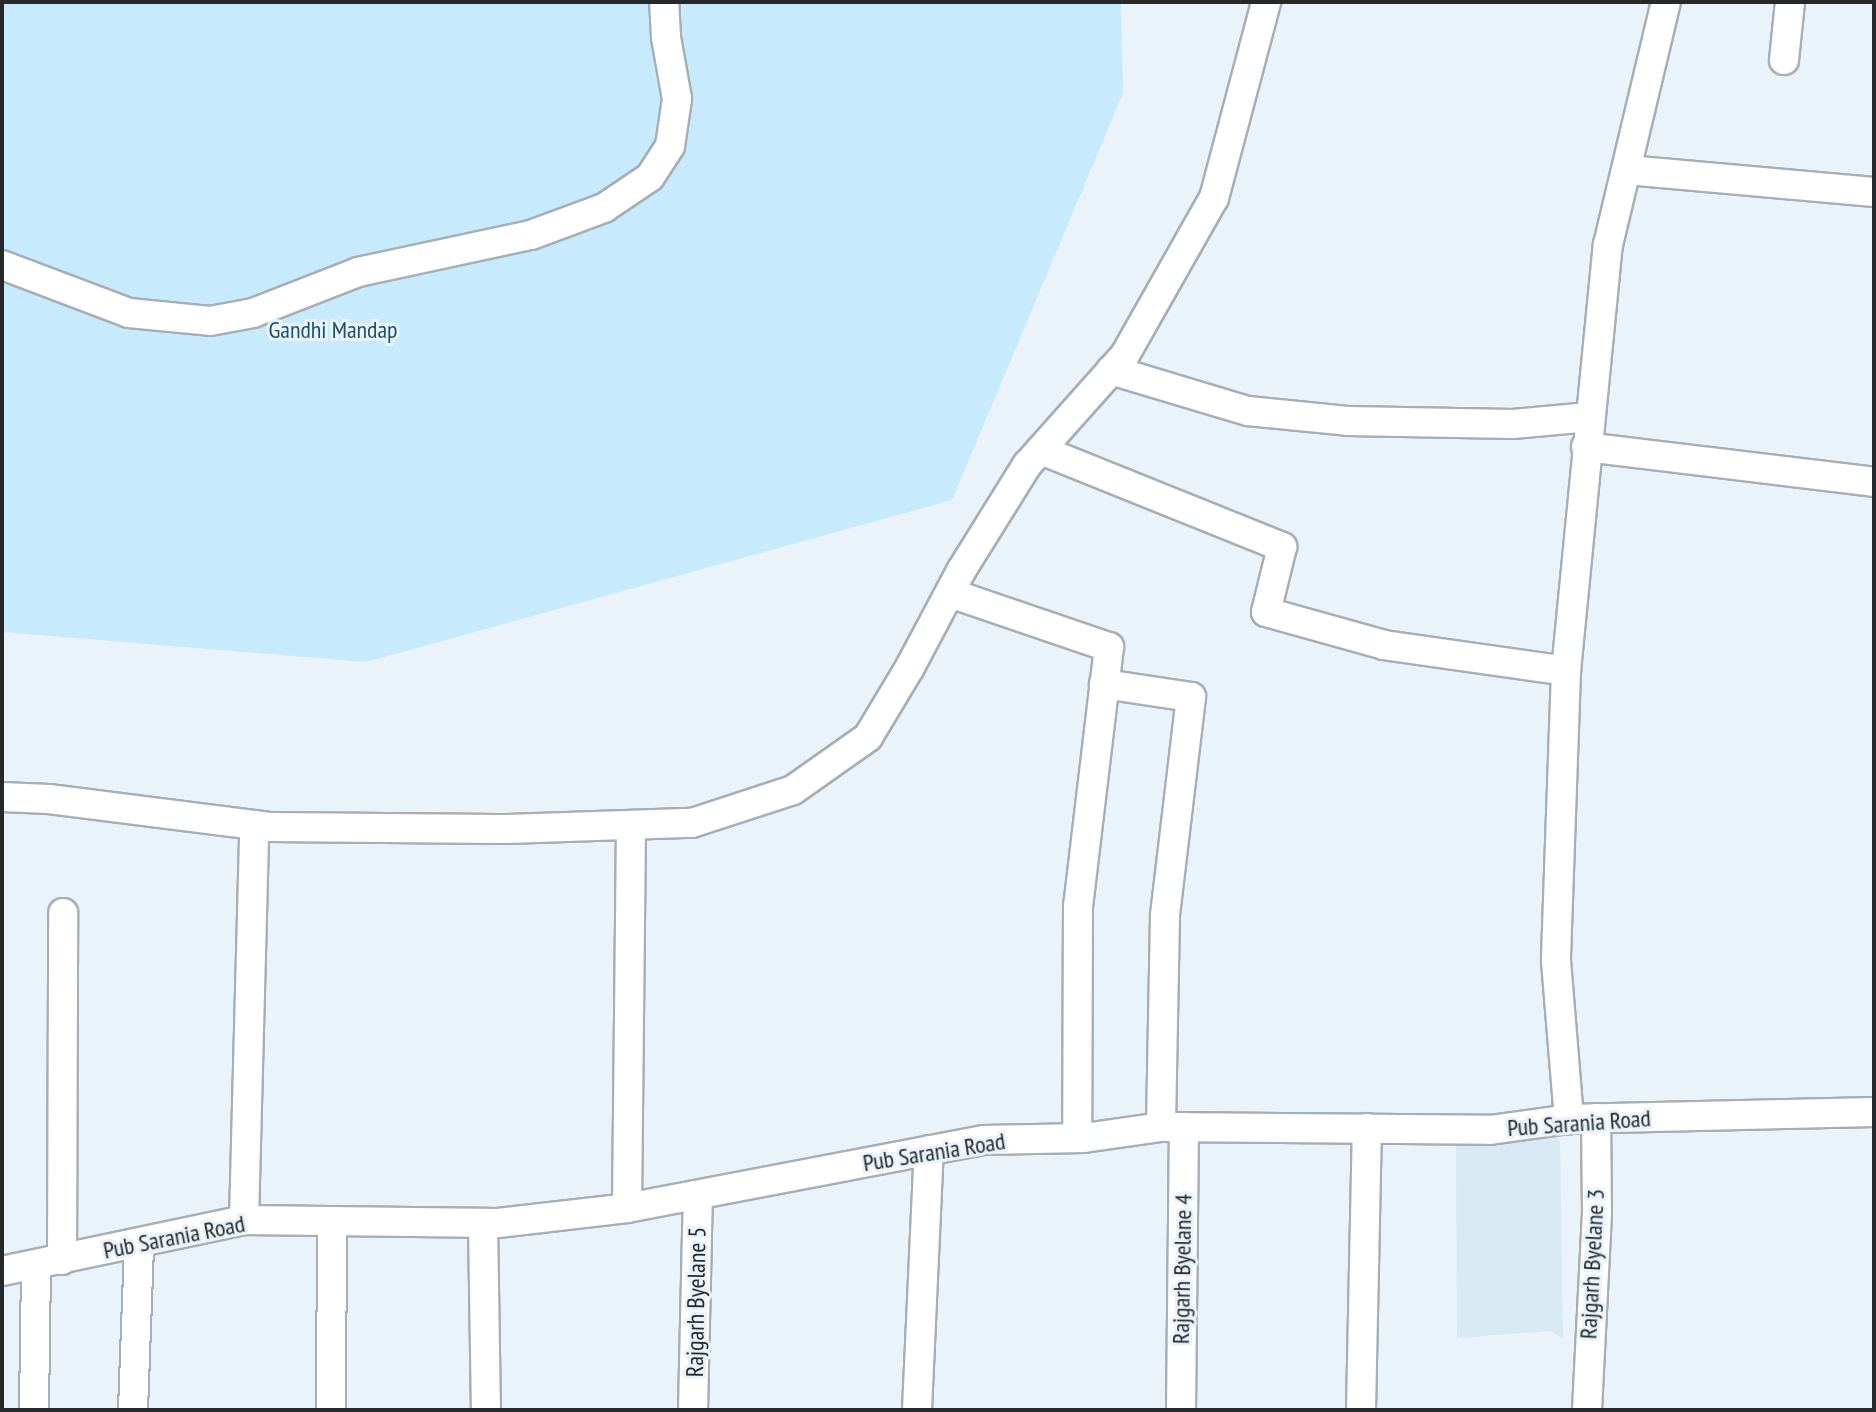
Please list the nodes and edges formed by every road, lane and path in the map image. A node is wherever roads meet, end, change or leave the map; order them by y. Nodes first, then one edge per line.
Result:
1 (664, 2) edge
2 (1266, 2) edge
3 (1666, 2) edge
4 (1790, 2) edge
5 (1784, 60) dead end
6 (1627, 170) junction
7 (1874, 192) edge
8 (2, 265) edge
9 (1111, 370) junction
10 (1590, 417) junction
11 (1586, 447) junction
12 (1041, 450) junction
13 (1874, 482) edge
14 (950, 593) junction
15 (1566, 671) junction
16 (1104, 684) junction
17 (2, 797) edge
18 (254, 825) junction
19 (631, 825) junction
20 (63, 913) dead end
21 (1874, 1112) edge
22 (1582, 1118) junction
23 (1172, 1127) junction
24 (1367, 1128) junction
25 (1077, 1138) junction
26 (929, 1150) junction
27 (698, 1195) junction
28 (627, 1208) junction
29 (244, 1220) junction
30 (332, 1221) junction
31 (483, 1223) junction
32 (139, 1243) junction
33 (49, 1263) junction
34 (2, 1271) edge
35 (34, 1410) edge
36 (133, 1410) edge
37 (331, 1410) edge
38 (486, 1410) edge
39 (693, 1410) edge
40 (917, 1410) edge
41 (1181, 1410) edge
42 (1361, 1410) edge
43 (1587, 1410) edge

1 - 8 street
2 - 9 street
3 - 6 street, Rajgarh Byelane 3
4 - 5 street
6 - 7 street
6 - 10 street, Rajgarh Byelane 3
9 - 10 street
9 - 12 street
10 - 11 street, Rajgarh Byelane 3
11 - 13 street
11 - 15 street, Rajgarh Byelane 3
12 - 14 street
12 - 15 street
14 - 16 street
14 - 19 street
15 - 22 street, Rajgarh Byelane 3
16 - 23 street, Rajgarh Byelane 4
16 - 25 street
17 - 18 street
18 - 19 street
18 - 29 street
19 - 28 street
20 - 33 street
21 - 22 street, Pub Sarania Road
22 - 24 street, Pub Sarania Road
22 - 43 street, Rajgarh Byelane 3
23 - 24 street, Pub Sarania Road
23 - 25 street, Pub Sarania Road
23 - 41 street, Rajgarh Byelane 4
24 - 42 street
25 - 26 street, Pub Sarania Road
26 - 27 street, Pub Sarania Road
26 - 40 street
27 - 28 street, Pub Sarania Road
27 - 39 street, Rajgarh Byelane 5
28 - 31 street, Pub Sarania Road
29 - 30 street, Pub Sarania Road
29 - 32 street, Pub Sarania Road
30 - 31 street, Pub Sarania Road
30 - 37 street
31 - 38 street
32 - 33 street, Pub Sarania Road
32 - 36 street
33 - 34 street, Pub Sarania Road
33 - 35 street

